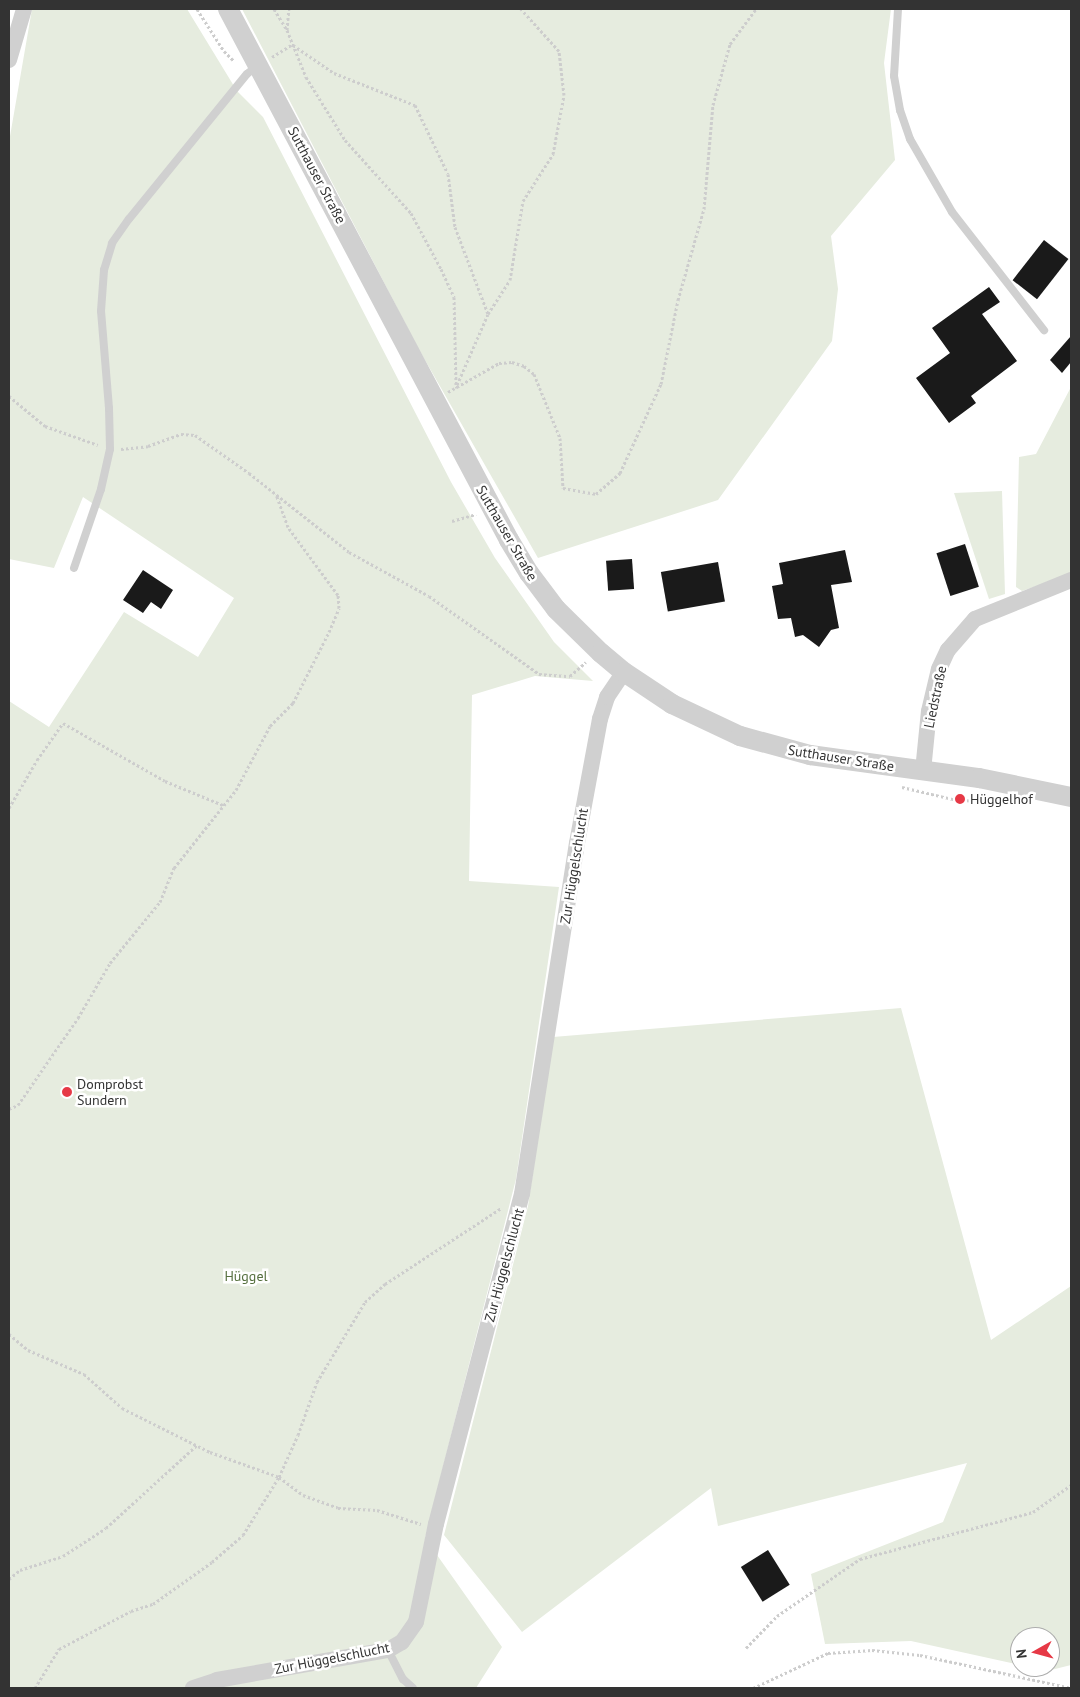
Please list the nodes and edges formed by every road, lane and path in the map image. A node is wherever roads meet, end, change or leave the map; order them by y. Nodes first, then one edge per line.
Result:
1 (24, 9) edge
2 (228, 9) edge
3 (274, 9) edge
4 (289, 9) edge
5 (521, 9) edge
6 (749, 9) edge
7 (756, 9) edge
8 (898, 9) edge
9 (751, 16) junction
10 (287, 30) junction
11 (293, 44) junction
12 (9, 60) edge
13 (259, 65) junction
14 (488, 314) junction
15 (1044, 330) dead end
16 (456, 388) junction
17 (9, 396) edge
18 (110, 448) junction
19 (276, 494) junction
20 (479, 513) dead end
21 (452, 521) dead end
22 (74, 568) dead end
23 (1071, 580) edge
24 (588, 660) dead end
25 (624, 672) junction
26 (923, 771) junction
27 (920, 792) dead end
28 (1071, 797) edge
29 (1001, 801) dead end
30 (225, 806) junction
31 (9, 808) edge
32 (9, 1108) edge
33 (522, 1194) junction
34 (9, 1334) edge
35 (197, 1445) junction
36 (278, 1477) junction
37 (1071, 1485) edge
38 (436, 1524) junction
39 (9, 1579) edge
40 (746, 1648) dead end
41 (388, 1650) junction
42 (35, 1688) edge
43 (193, 1688) edge
44 (413, 1688) edge
45 (753, 1688) edge
46 (1071, 1688) edge

1 - 12 street
2 - 13 street, Sutthauser Straße
3 - 10 path
4 - 10 path
5 - 14 path
6 - 9 path
7 - 9 path
8 - 15 lane
9 - 16 path
10 - 11 path
11 - 13 path
11 - 14 path
11 - 16 path
13 - 18 lane
13 - 25 street, Sutthauser Straße
14 - 16 path
17 - 18 path
18 - 19 path
18 - 22 lane
19 - 24 path
19 - 30 path
20 - 21 path
23 - 26 street, Liedstraße
25 - 26 street, Sutthauser Straße
25 - 33 street, Zur Hüggelschlucht
26 - 28 street, Sutthauser Straße
27 - 29 path
30 - 31 path
30 - 32 path
33 - 36 path
33 - 38 street, Zur Hüggelschlucht
34 - 35 path
35 - 36 path
35 - 39 path
36 - 38 path
36 - 42 path
37 - 40 path
38 - 41 street, Zur Hüggelschlucht
41 - 43 street, Zur Hüggelschlucht
41 - 44 lane
45 - 46 path

